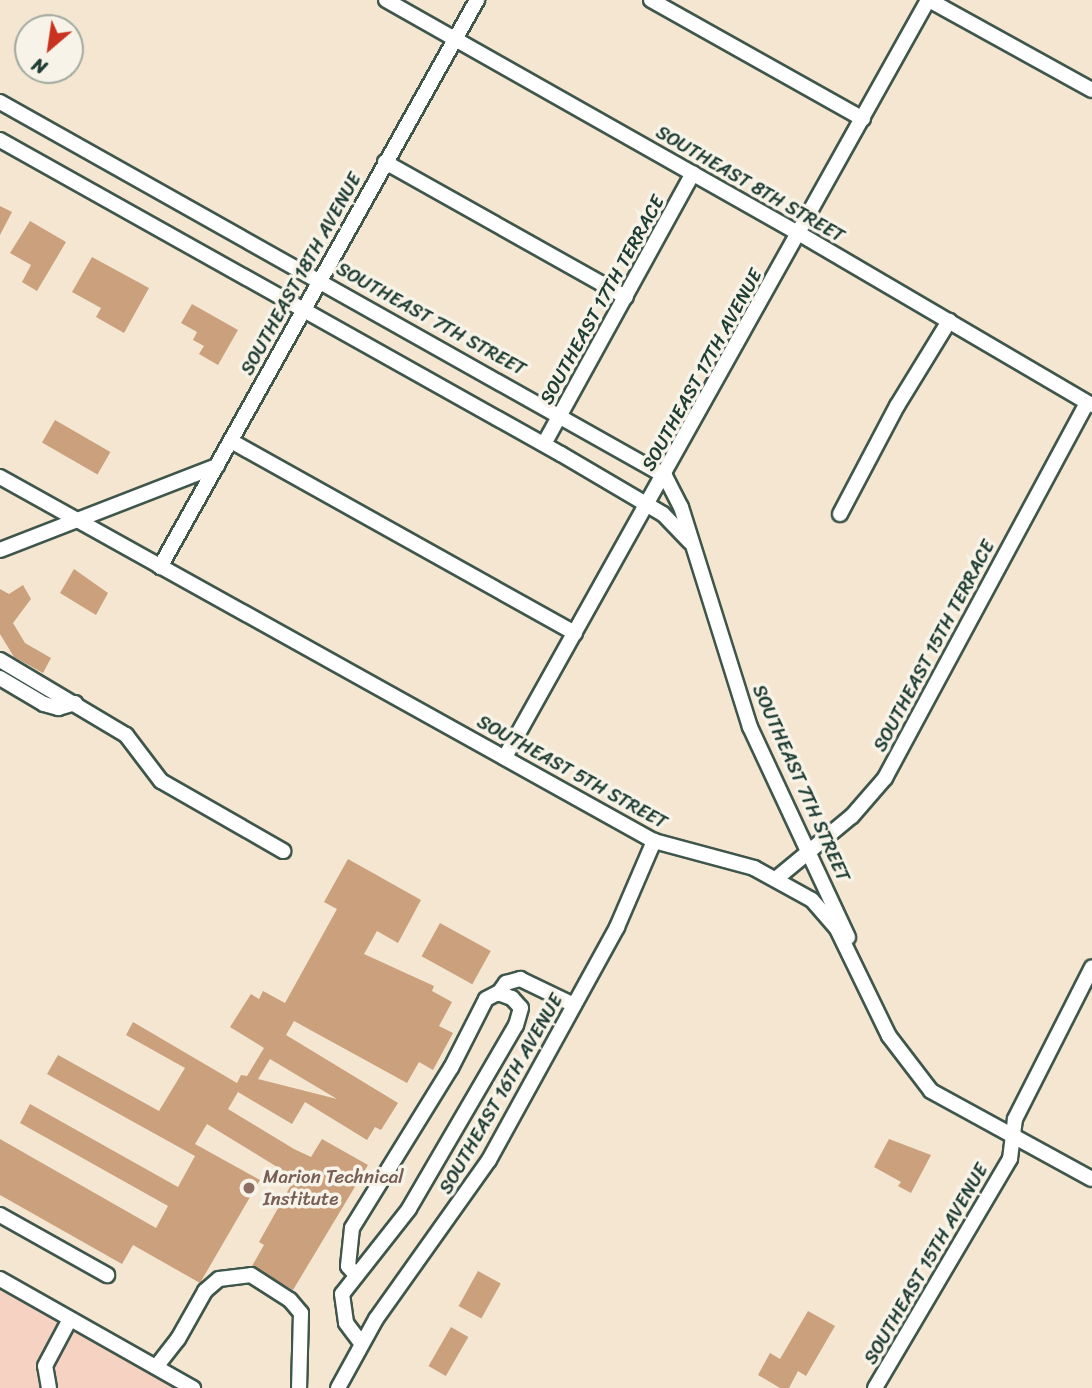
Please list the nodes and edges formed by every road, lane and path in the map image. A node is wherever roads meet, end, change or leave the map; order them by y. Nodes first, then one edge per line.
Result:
1 (386, 0) edge
2 (477, 0) edge
3 (651, 0) edge
4 (928, 0) edge
5 (455, 38) junction
6 (1091, 87) edge
7 (0, 102) edge
8 (863, 119) junction
9 (0, 140) edge
10 (385, 162) junction
11 (693, 173) junction
12 (800, 234) junction
13 (320, 279) junction
14 (626, 297) junction
15 (303, 309) junction
16 (949, 321) junction
17 (1090, 404) edge
18 (563, 415) junction
19 (231, 441) junction
20 (544, 444) junction
21 (217, 466) junction
22 (665, 476) junction
23 (0, 477) edge
24 (648, 505) junction
25 (840, 514) dead end
26 (78, 521) junction
27 (694, 545) junction
28 (0, 550) edge
29 (160, 567) junction
30 (575, 633) junction
31 (0, 660) edge
32 (0, 678) edge
33 (75, 703) junction
34 (505, 757) junction
35 (654, 841) junction
36 (808, 849) junction
37 (283, 851) dead end
38 (777, 878) junction
39 (850, 956) junction
40 (1092, 967) edge
41 (498, 994) junction
42 (575, 1005) junction
43 (1011, 1133) junction
44 (1092, 1180) edge
45 (0, 1215) edge
46 (107, 1275) dead end
47 (356, 1275) junction
48 (0, 1279) edge
49 (70, 1319) junction
50 (362, 1344) junction
51 (156, 1367) junction
52 (171, 1382) edge
53 (53, 1387) edge
54 (193, 1388) edge
55 (299, 1388) edge
56 (338, 1388) edge
57 (875, 1388) edge

1 - 5 street, SOUTHEAST 8TH STREET
2 - 5 street, SOUTHEAST 18TH AVENUE
3 - 8 street
4 - 6 street
4 - 8 street, SOUTHEAST 17TH AVENUE
5 - 10 street, SOUTHEAST 18TH AVENUE
5 - 11 street, SOUTHEAST 8TH STREET
7 - 13 street, SOUTHEAST 7TH STREET
8 - 12 street, SOUTHEAST 17TH AVENUE
9 - 15 street, SOUTHEAST 7TH STREET
10 - 13 street, SOUTHEAST 18TH AVENUE
10 - 14 street
11 - 12 street, SOUTHEAST 8TH STREET
11 - 14 street, SOUTHEAST 17TH TERRACE
12 - 16 street, SOUTHEAST 8TH STREET
12 - 22 street, SOUTHEAST 17TH AVENUE
13 - 15 street, SOUTHEAST 18TH AVENUE
13 - 18 street, SOUTHEAST 7TH STREET
14 - 18 street, SOUTHEAST 17TH TERRACE
15 - 19 street, SOUTHEAST 18TH AVENUE
15 - 20 street, SOUTHEAST 7TH STREET
16 - 17 street, SOUTHEAST 8TH STREET
16 - 25 street
17 - 36 street, SOUTHEAST 15TH TERRACE
18 - 20 street, SOUTHEAST 17TH TERRACE
18 - 22 street, SOUTHEAST 7TH STREET
19 - 21 street, SOUTHEAST 18TH AVENUE
19 - 30 street
20 - 24 street, SOUTHEAST 7TH STREET
21 - 26 street
21 - 29 street, SOUTHEAST 18TH AVENUE
22 - 24 street, SOUTHEAST 17TH AVENUE
22 - 27 street, SOUTHEAST 7TH STREET
23 - 26 street, SOUTHEAST 5TH STREET
24 - 27 street, SOUTHEAST 7TH STREET
24 - 30 street, SOUTHEAST 17TH AVENUE
26 - 28 street
26 - 29 street, SOUTHEAST 5TH STREET
27 - 36 street, SOUTHEAST 7TH STREET
29 - 34 street, SOUTHEAST 5TH STREET
30 - 34 street, SOUTHEAST 17TH AVENUE
31 - 33 street
32 - 33 street
33 - 37 street
34 - 35 street, SOUTHEAST 5TH STREET
35 - 38 street, SOUTHEAST 5TH STREET
35 - 42 street, SOUTHEAST 16TH AVENUE
36 - 38 street, SOUTHEAST 15TH TERRACE
36 - 39 street, SOUTHEAST 7TH STREET
38 - 39 street, SOUTHEAST 5TH STREET
39 - 43 street, SOUTHEAST 5TH STREET
40 - 43 street, SOUTHEAST 15TH AVENUE
41 - 42 street
41 - 47 street
41 - 47 street
42 - 50 street, SOUTHEAST 16TH AVENUE
43 - 44 street, SOUTHEAST 5TH STREET
43 - 57 street, SOUTHEAST 15TH AVENUE
45 - 46 street
47 - 50 street
48 - 49 street
49 - 51 street
49 - 53 street
50 - 56 street, SOUTHEAST 16TH AVENUE
51 - 52 street
51 - 55 street
52 - 54 street

